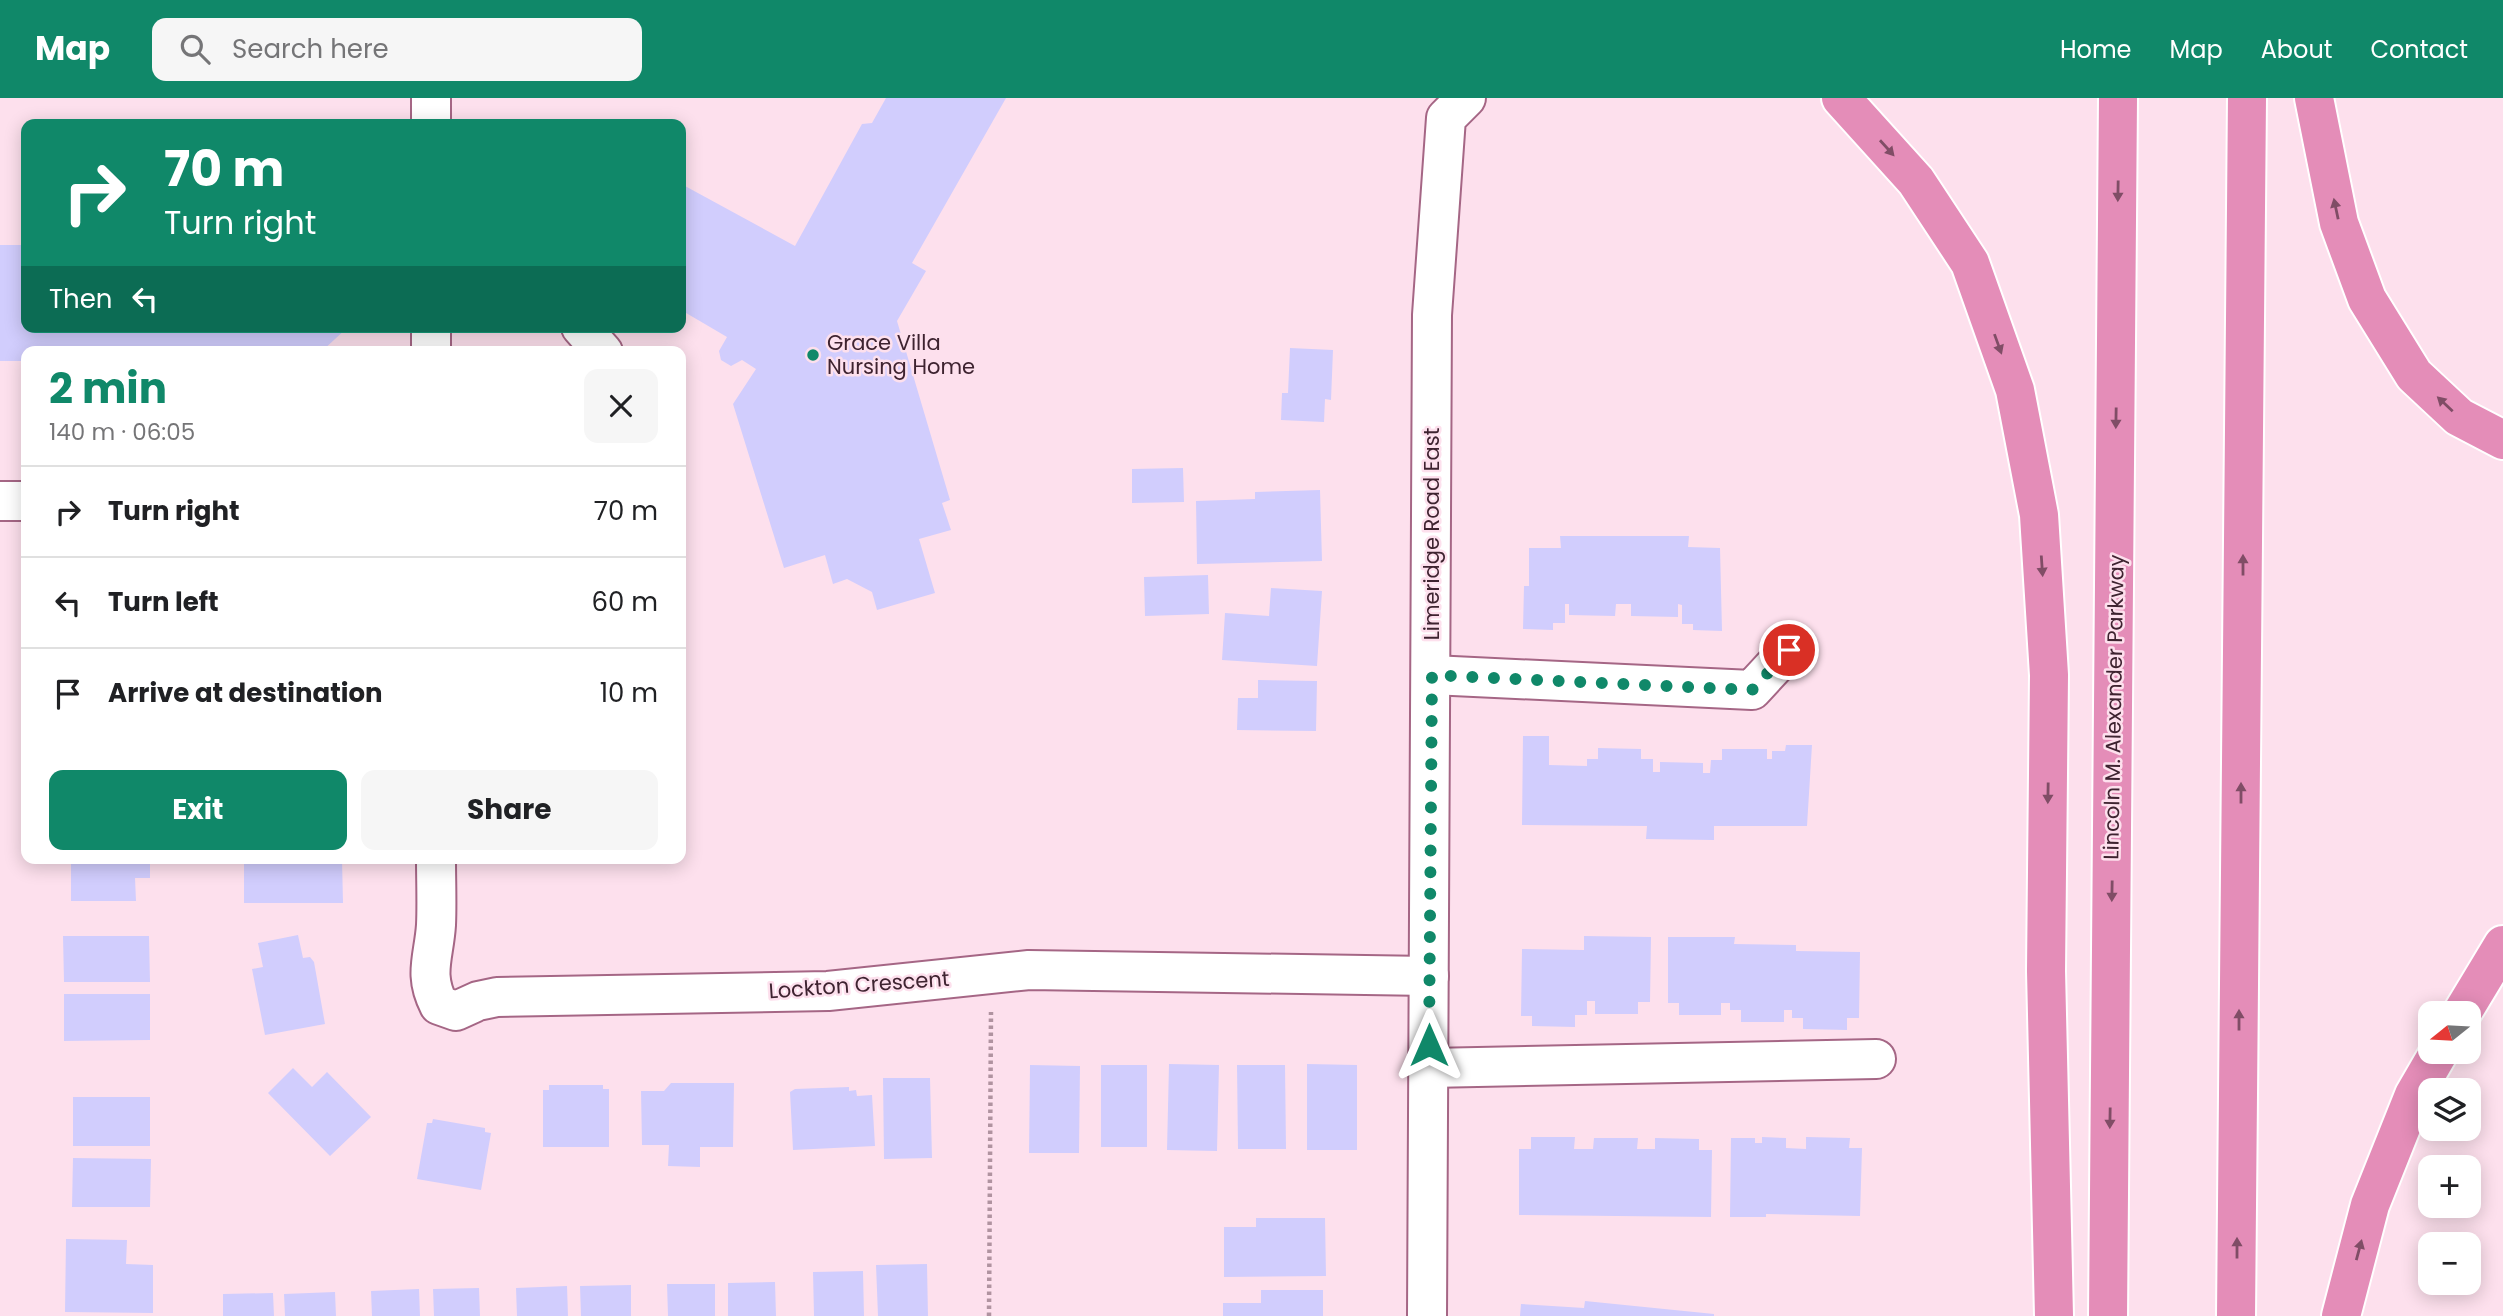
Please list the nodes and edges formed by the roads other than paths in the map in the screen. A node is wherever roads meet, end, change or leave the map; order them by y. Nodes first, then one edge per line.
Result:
1 (430, 98) edge
2 (1466, 98) edge
3 (1841, 98) edge
4 (2108, 98) edge
5 (2118, 98) edge
6 (2247, 98) edge
7 (2314, 98) edge
8 (430, 119) edge
9 (2119, 140) junction
10 (2503, 440) edge
11 (0, 501) edge
12 (21, 501) edge
13 (1789, 650) dead end
14 (1432, 675) junction
15 (436, 864) edge
16 (2503, 945) edge
17 (1429, 976) junction
18 (2469, 1001) edge
19 (1877, 1059) dead end
20 (2432, 1064) edge
21 (1429, 1068) junction
22 (1427, 1316) edge
23 (2054, 1316) edge
24 (2108, 1316) edge
25 (2236, 1316) edge
26 (2341, 1316) edge

1 - 8 street
2 - 14 street, Limeridge Road East
3 -> 23 highway
4 - 9 highway
5 - 9 highway, Lincoln M. Alexander Parkway
25 -> 6 highway
10 -> 7 highway
9 -> 24 highway, Lincoln M. Alexander Parkway
11 - 12 street
13 - 14 street
14 - 17 street, Limeridge Road East
15 - 17 street, Lockton Crescent
16 - 18 highway
17 - 21 street, Limeridge Road East
19 - 21 street
26 -> 20 highway
21 - 22 street, Limeridge Road East

